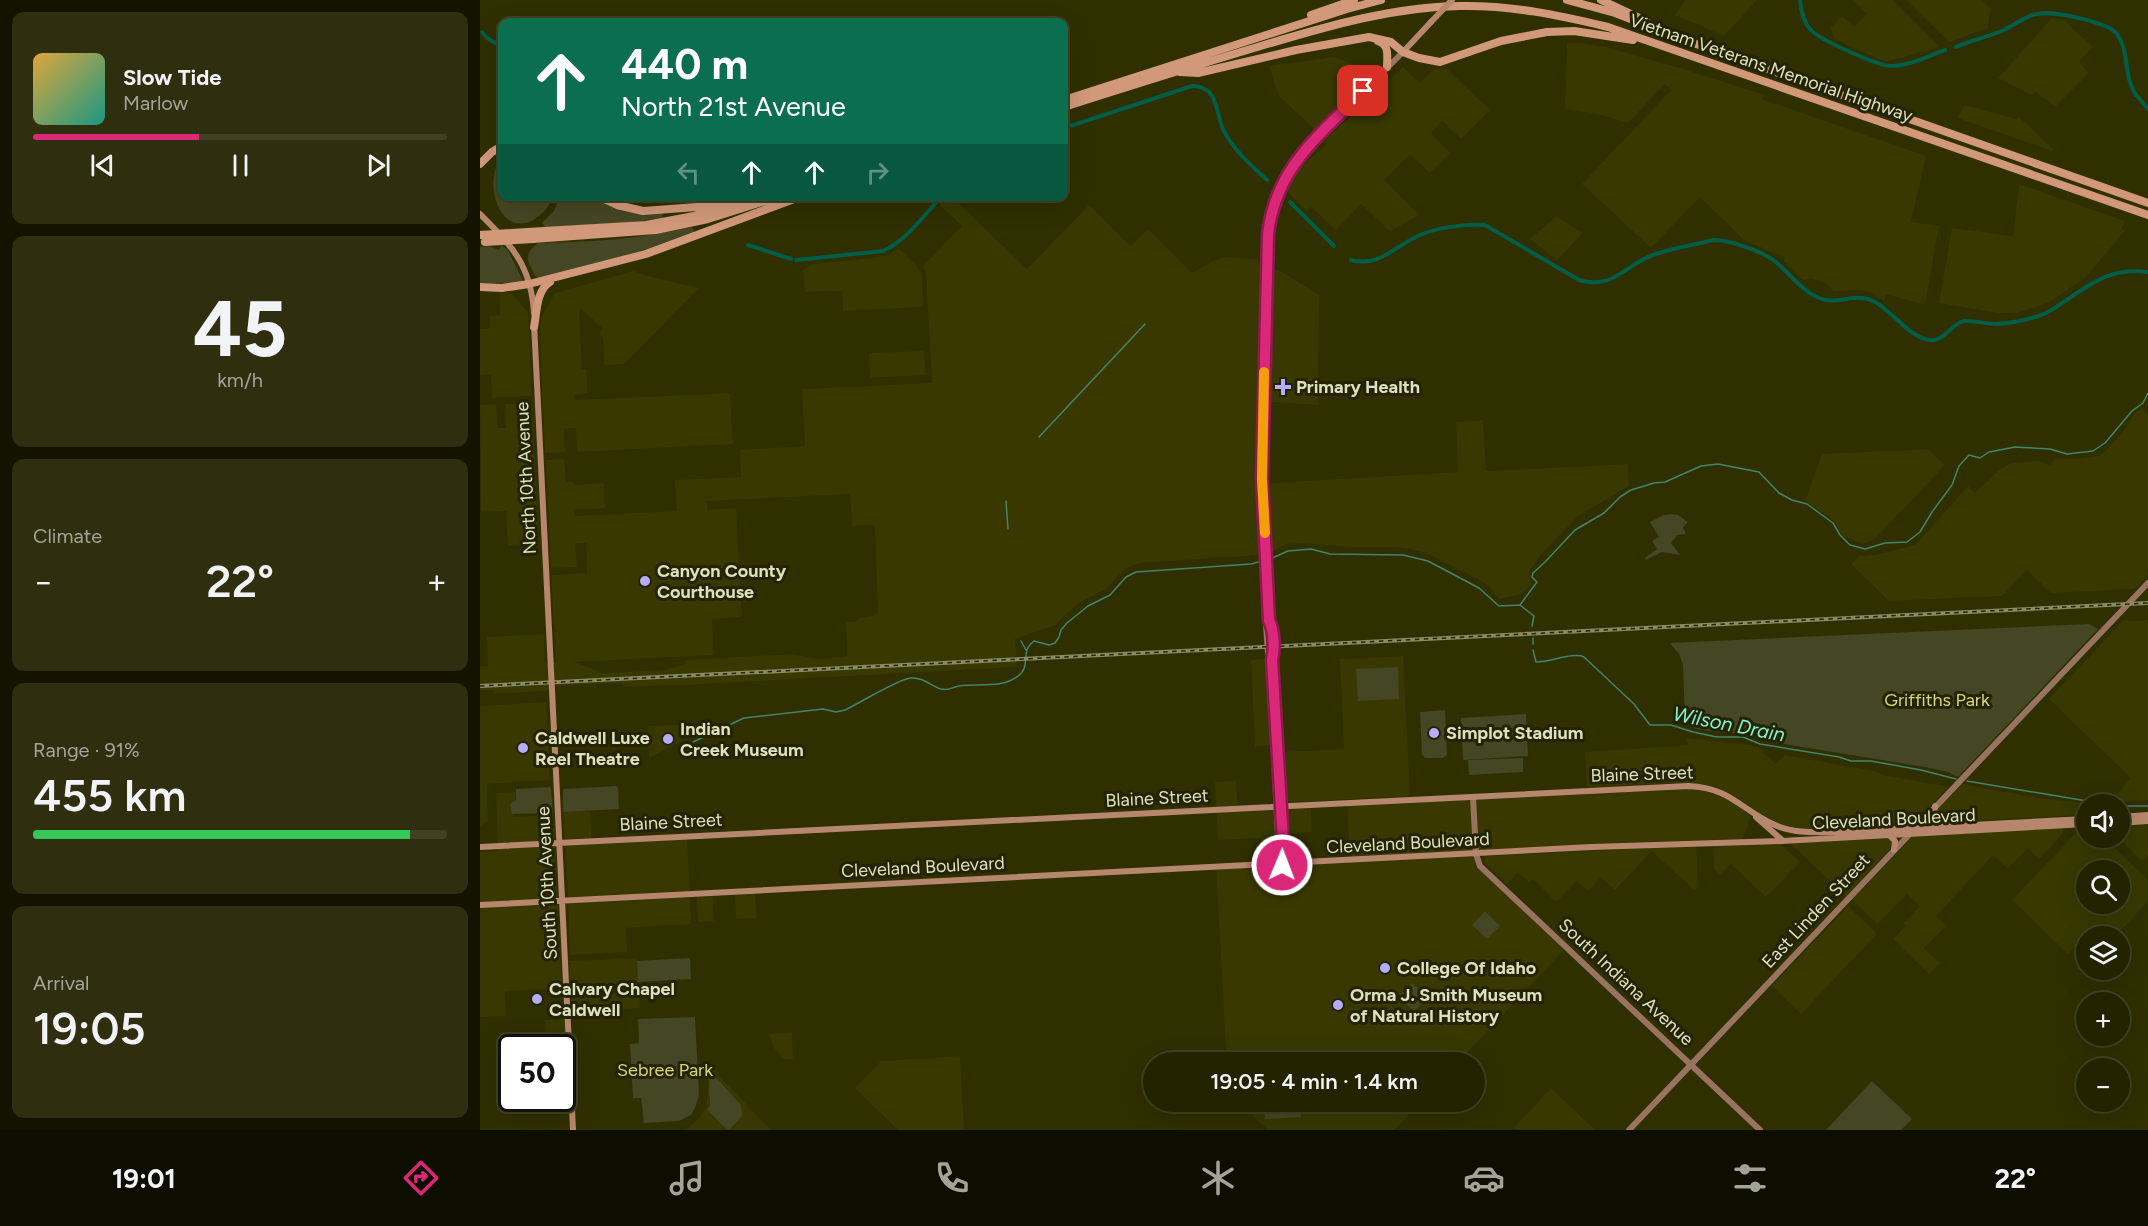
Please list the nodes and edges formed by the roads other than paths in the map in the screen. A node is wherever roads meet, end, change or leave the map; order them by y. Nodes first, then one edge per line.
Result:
1 (1354, 0) edge
2 (1381, 0) edge
3 (1452, 0) edge
4 (1567, 0) edge
5 (1601, 0) edge
6 (1257, 38) junction
7 (1353, 40) junction
8 (1685, 40) junction
9 (1403, 52) junction
10 (1681, 52) junction
11 (1387, 67) junction
12 (1176, 71) junction
13 (1068, 99) edge
14 (1068, 106) edge
15 (498, 148) edge
16 (480, 164) edge
17 (609, 201) edge
18 (719, 201) edge
19 (743, 201) edge
20 (765, 201) edge
21 (789, 201) edge
22 (2148, 203) edge
23 (480, 214) edge
24 (2148, 215) edge
25 (530, 235) junction
26 (482, 240) edge
27 (558, 278) junction
28 (529, 284) junction
29 (480, 287) edge
30 (534, 327) junction
31 (2148, 583) edge
32 (551, 670) joint
33 (1473, 797) junction
34 (1935, 806) junction
35 (1279, 807) junction
36 (1752, 812) junction
37 (2148, 815) edge
38 (2130, 816) edge
39 (2076, 820) edge
40 (2148, 821) edge
41 (2130, 822) edge
42 (2076, 824) edge
43 (1940, 827) junction
44 (1768, 828) junction
45 (1913, 830) junction
46 (1824, 832) joint
47 (1888, 834) junction
48 (1764, 841) junction
49 (1782, 841) junction
50 (560, 843) junction
51 (480, 847) edge
52 (1894, 850) junction
53 (1476, 854) junction
54 (1282, 865) junction
55 (563, 901) junction
56 (480, 905) edge
57 (1691, 1064) junction
58 (573, 1130) edge
59 (1629, 1130) edge
60 (1760, 1130) edge

1 - 6 highway
2 - 6 highway
3 - 9 main road, bridge
4 - 8 highway, Vietnam Veterans Memorial Highway
5 - 8 highway
6 - 13 highway
7 - 9 highway
7 - 11 highway
7 - 12 highway
8 - 22 highway, Vietnam Veterans Memorial Highway
9 - 10 highway
9 - 11 main road
10 - 12 highway, Vietnam Veterans Memorial Highway
10 - 24 highway, Vietnam Veterans Memorial Highway
11 - 35 main road
12 - 14 highway, Vietnam Veterans Memorial Highway
15 - 16 highway
17 - 18 highway
19 - 25 highway
20 - 25 highway
21 - 27 highway
23 - 28 main road, North 10th Avenue
25 - 26 highway, bridge
27 - 28 highway
27 - 30 highway
28 - 29 highway
28 - 30 main road, North 10th Avenue
30 - 32 main road, North 10th Avenue
31 - 34 main road, East Linden Street
32 - 50 main road, South 10th Avenue, bridge
33 - 35 main road, Blaine Street
33 - 36 main road, Blaine Street
33 - 53 main road
34 - 43 main road
34 - 45 main road, East Linden Street
35 - 50 main road, Blaine Street
35 - 54 main road
36 - 44 main road
36 - 46 main road, Blaine Street
37 - 38 main road
39 - 43 main road, Cleveland Boulevard
40 - 41 main road
42 - 45 main road, Cleveland Boulevard
43 - 45 main road, Cleveland Boulevard
44 - 48 main road
44 - 49 main road
45 - 46 main road, Cleveland Boulevard
45 - 47 main road, Cleveland Boulevard
45 - 52 main road, East Linden Street
47 - 49 main road, Cleveland Boulevard
47 - 52 main road
48 - 49 main road, Cleveland Boulevard
48 - 53 main road, Cleveland Boulevard
50 - 51 main road, Blaine Street
50 - 55 main road, South 10th Avenue
52 - 57 main road, East Linden Street
53 - 54 main road, Cleveland Boulevard
53 - 57 main road, South Indiana Avenue
54 - 55 main road, Cleveland Boulevard
55 - 56 main road, Cleveland Boulevard
55 - 58 main road, South 10th Avenue
57 - 59 main road, East Linden Street
57 - 60 main road, South Indiana Avenue

